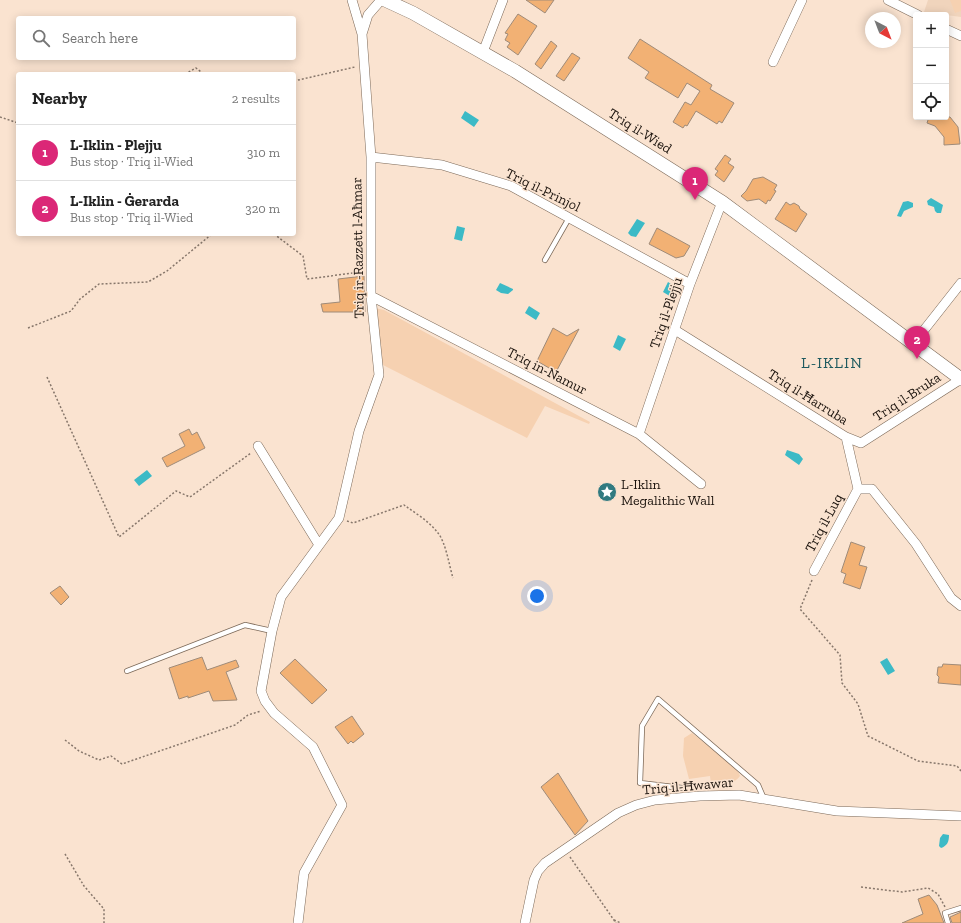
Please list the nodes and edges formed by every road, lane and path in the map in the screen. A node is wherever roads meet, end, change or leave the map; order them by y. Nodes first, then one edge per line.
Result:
1 (352, 0) edge
2 (381, 0) edge
3 (385, 0) edge
4 (503, 0) edge
5 (802, 0) edge
6 (888, 0) edge
7 (913, 12) edge
8 (949, 30) edge
9 (362, 34) junction
10 (961, 36) edge
11 (483, 52) junction
12 (773, 62) dead end
13 (364, 64) junction
14 (189, 72) edge
15 (201, 72) edge
16 (296, 81) edge
17 (0, 117) edge
18 (16, 122) edge
19 (371, 157) junction
20 (722, 202) junction
21 (569, 218) junction
22 (210, 236) edge
23 (277, 236) edge
24 (545, 260) dead end
25 (371, 271) junction
26 (961, 283) edge
27 (690, 284) junction
28 (371, 296) junction
29 (28, 328) dead end
30 (675, 330) junction
31 (913, 344) junction
32 (47, 377) dead end
33 (961, 379) edge
34 (639, 434) junction
35 (846, 437) junction
36 (258, 446) joint
37 (701, 484) dead end
38 (858, 489) junction
39 (339, 518) junction
40 (319, 544) junction
41 (814, 571) joint
42 (453, 578) dead end
43 (961, 606) edge
44 (272, 631) junction
45 (127, 670) dead end
46 (271, 710) junction
47 (65, 740) dead end
48 (961, 771) edge
49 (682, 788) dead end
50 (764, 799) junction
51 (961, 816) edge
52 (565, 850) junction
53 (65, 854) dead end
54 (860, 887) dead end
55 (961, 908) edge
56 (947, 913) junction
57 (614, 920) junction
58 (104, 923) edge
59 (298, 923) edge
60 (525, 923) edge
61 (616, 923) edge
62 (621, 923) edge
63 (948, 923) edge

1 - 9 street, Triq ir-Razzett l-Aħmar
2 - 9 street, Triq ir-Razzett l-Aħmar
3 - 11 street, Triq il-Wied
4 - 11 street
5 - 12 street
6 - 7 street
8 - 10 street
9 - 13 street, Triq ir-Razzett l-Aħmar
11 - 20 street, Triq il-Wied
13 - 16 path
13 - 19 street, Triq ir-Razzett l-Aħmar
14 - 15 path
17 - 18 path
19 - 21 street, Triq il-Prinjol
19 - 25 street, Triq ir-Razzett l-Aħmar
20 - 27 street, Triq il-Plejju
20 - 31 street, Triq il-Wied
21 - 24 lane
21 - 27 street, Triq il-Prinjol
22 - 29 path
23 - 25 path
25 - 28 street, Triq ir-Razzett l-Aħmar
26 - 31 street
27 - 30 street, Triq il-Plejju
28 - 34 street, Triq in-Namur
28 - 39 street, Triq ir-Razzett l-Aħmar
30 - 34 street, Triq il-Plejju
30 - 35 street, Triq il-Ħarruba
31 - 33 street, Triq il-Wied
32 - 36 path
33 - 35 street, Triq il-Bruka
34 - 37 street, Triq in-Namur
35 - 38 street, Triq il-Ħarruba
36 - 40 street
38 - 41 street, Triq il-Luq
38 - 43 street
39 - 40 street, Triq ir-Razzett l-Aħmar
39 - 42 path
40 - 44 street, Triq ir-Razzett l-Aħmar
41 - 48 path
44 - 45 lane
44 - 46 street, Triq ir-Razzett l-Aħmar
46 - 47 path
46 - 59 street, Triq ir-Razzett l-Aħmar
49 - 50 lane
50 - 51 street, Triq il-Ħwawar
50 - 52 street, Triq il-Ħwawar
52 - 57 path
52 - 60 street, Triq il-Ħwawar
53 - 58 path
54 - 56 path
55 - 56 lane
56 - 63 lane
57 - 61 path
57 - 62 path

